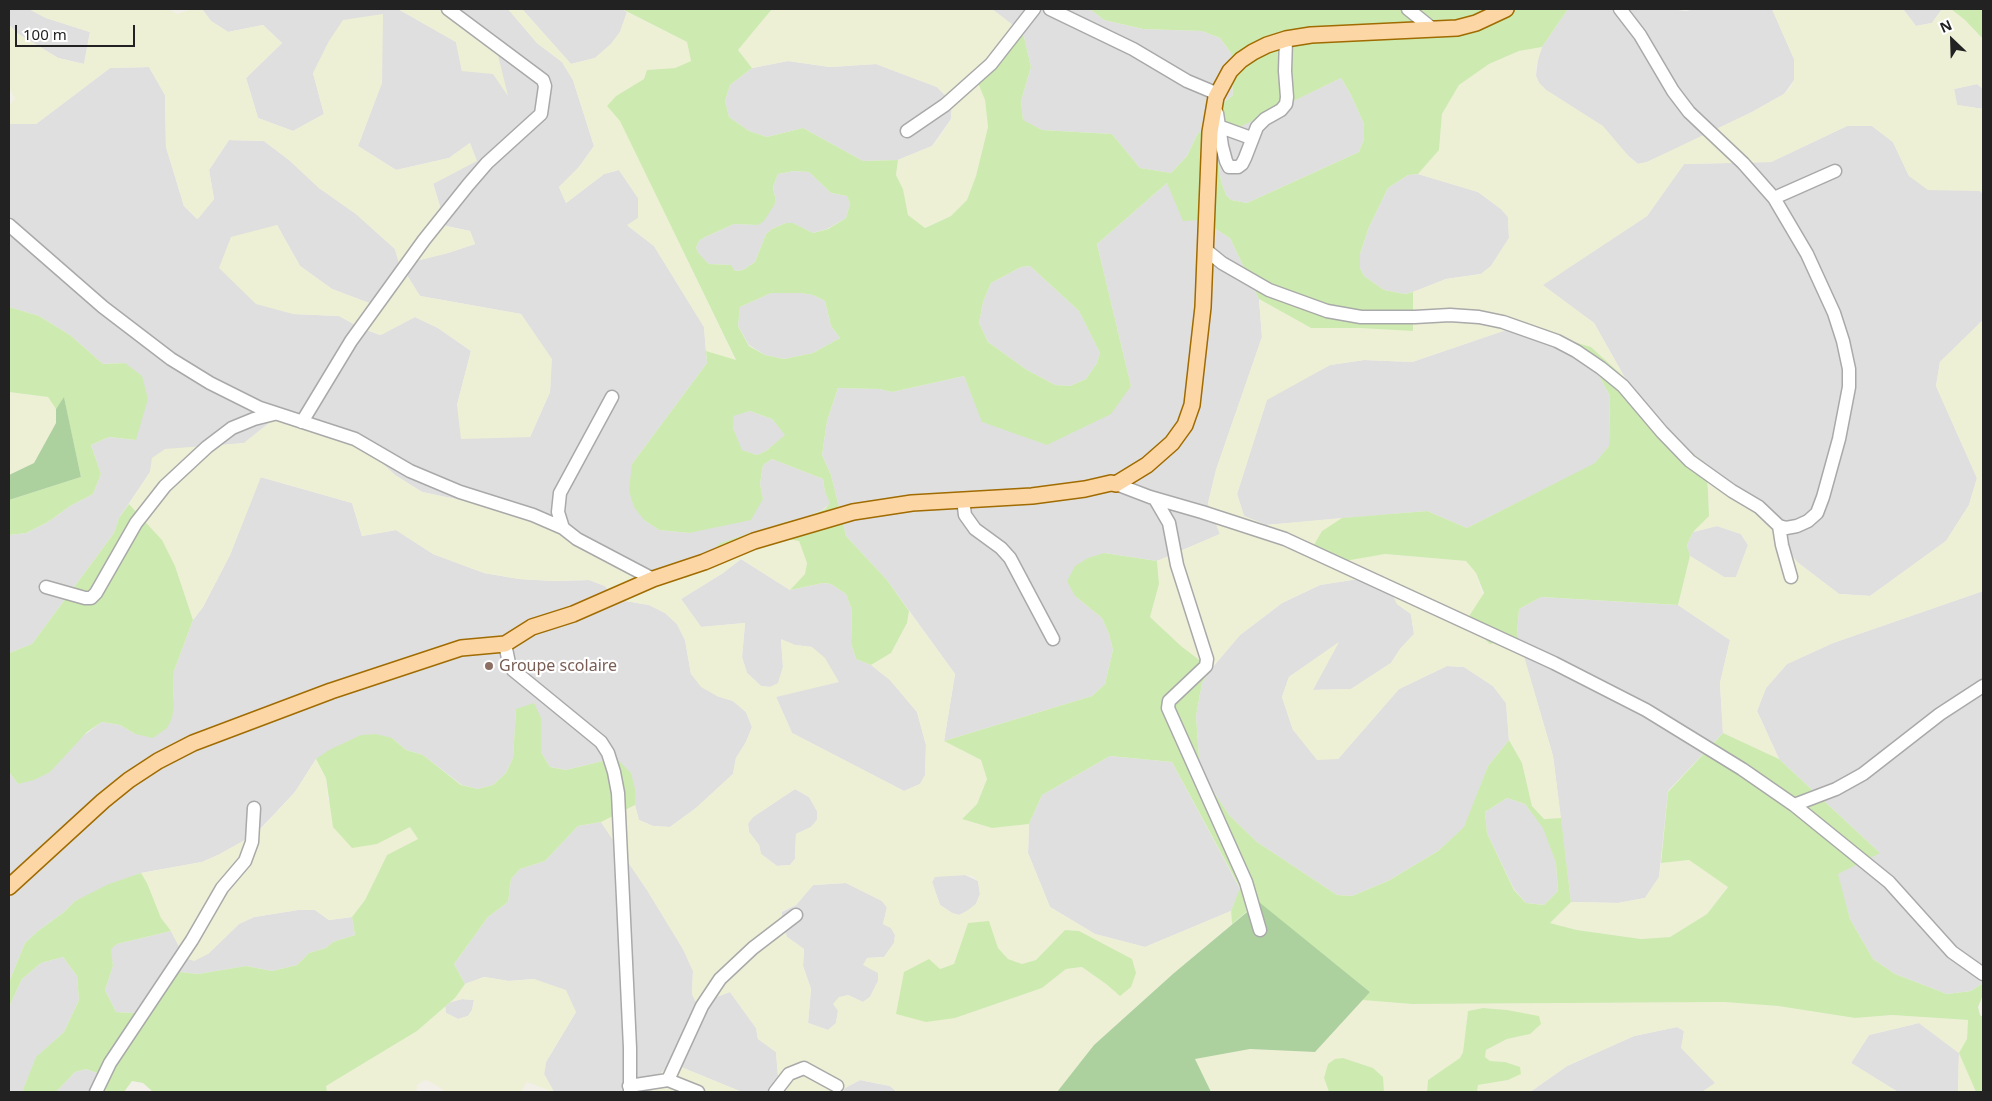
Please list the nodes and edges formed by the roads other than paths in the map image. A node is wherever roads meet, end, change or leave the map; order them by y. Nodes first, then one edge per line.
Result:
1 (448, 9) edge
2 (1034, 9) edge
3 (1050, 9) edge
4 (1408, 9) edge
5 (1506, 9) edge
6 (1620, 9) edge
7 (1434, 30) junction
8 (1286, 40) junction
9 (1217, 96) junction
10 (1218, 126) junction
11 (907, 131) dead end
12 (1252, 138) junction
13 (1834, 171) dead end
14 (1774, 198) junction
15 (9, 225) edge
16 (1206, 250) junction
17 (612, 397) dead end
18 (278, 413) junction
19 (302, 422) junction
20 (1116, 484) junction
21 (1155, 499) junction
22 (963, 500) junction
23 (1779, 526) junction
24 (562, 528) junction
25 (1791, 577) dead end
26 (653, 579) junction
27 (46, 587) dead end
28 (1052, 639) dead end
29 (505, 644) junction
30 (1983, 686) edge
31 (1794, 805) junction
32 (254, 808) dead end
33 (9, 887) edge
34 (796, 914) dead end
35 (1260, 930) dead end
36 (1983, 974) edge
37 (668, 1080) junction
38 (837, 1086) dead end
39 (630, 1089) edge
40 (96, 1092) edge
41 (698, 1092) edge
42 (774, 1092) edge

1 - 19 street
2 - 11 street
3 - 9 street
4 - 7 street
5 - 7 main road
6 - 14 street
7 - 8 main road
8 - 9 main road
8 - 12 street
9 - 10 street
9 - 16 main road
10 - 12 street
10 - 12 street
13 - 14 street
14 - 23 street
15 - 18 street
16 - 20 main road
16 - 23 street
17 - 24 street
18 - 19 street
18 - 27 street
19 - 24 street
20 - 21 street
20 - 22 main road
21 - 31 street
21 - 35 street
22 - 26 main road
22 - 28 street
23 - 25 street
24 - 26 street
26 - 29 main road
29 - 33 main road
29 - 39 street
30 - 31 street
31 - 36 street
32 - 40 street
34 - 37 street
37 - 39 street
37 - 41 street
38 - 42 street

